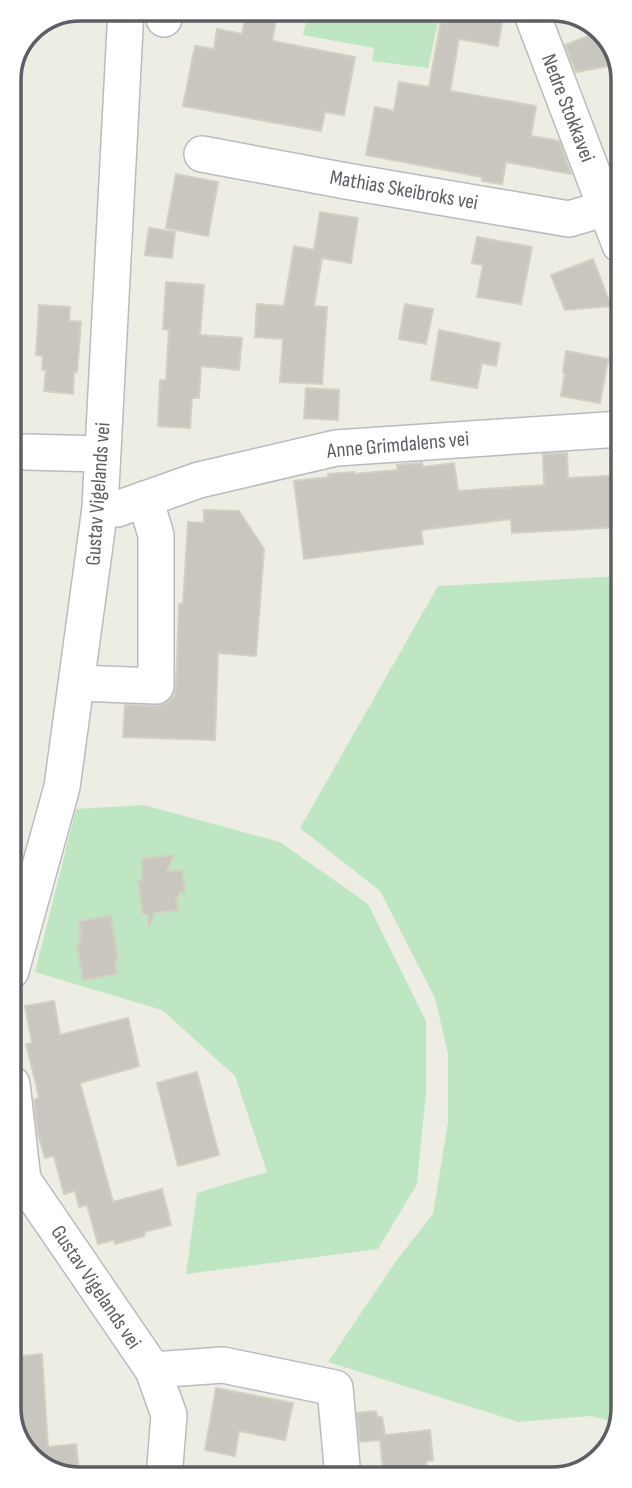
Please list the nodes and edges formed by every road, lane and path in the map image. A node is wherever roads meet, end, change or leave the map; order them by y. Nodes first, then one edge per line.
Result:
1 (125, 21) edge
2 (535, 21) edge
3 (202, 154) dead end
4 (611, 200) edge
5 (611, 206) edge
6 (611, 430) edge
7 (24, 452) dead end
8 (102, 454) junction
9 (145, 499) junction
10 (100, 508) junction
11 (77, 683) junction
12 (26, 865) edge
13 (21, 900) edge
14 (21, 1191) edge
15 (153, 1370) junction
16 (165, 1467) edge
17 (342, 1467) edge

1 - 8 street, Gustav Vigelands vei
2 - 4 street, Nedre Stokkavei
3 - 5 street, Mathias Skeibroks vei
6 - 9 street, Anne Grimdalens vei
7 - 8 street
8 - 10 street, Gustav Vigelands vei
9 - 10 street, Anne Grimdalens vei
9 - 11 street
10 - 11 street, Gustav Vigelands vei
11 - 12 street, Gustav Vigelands vei
12 - 13 street, Gustav Vigelands vei
14 - 15 street, Gustav Vigelands vei
15 - 16 street, Gustav Vigelands vei
15 - 17 street, Gustav Vigelands vei

